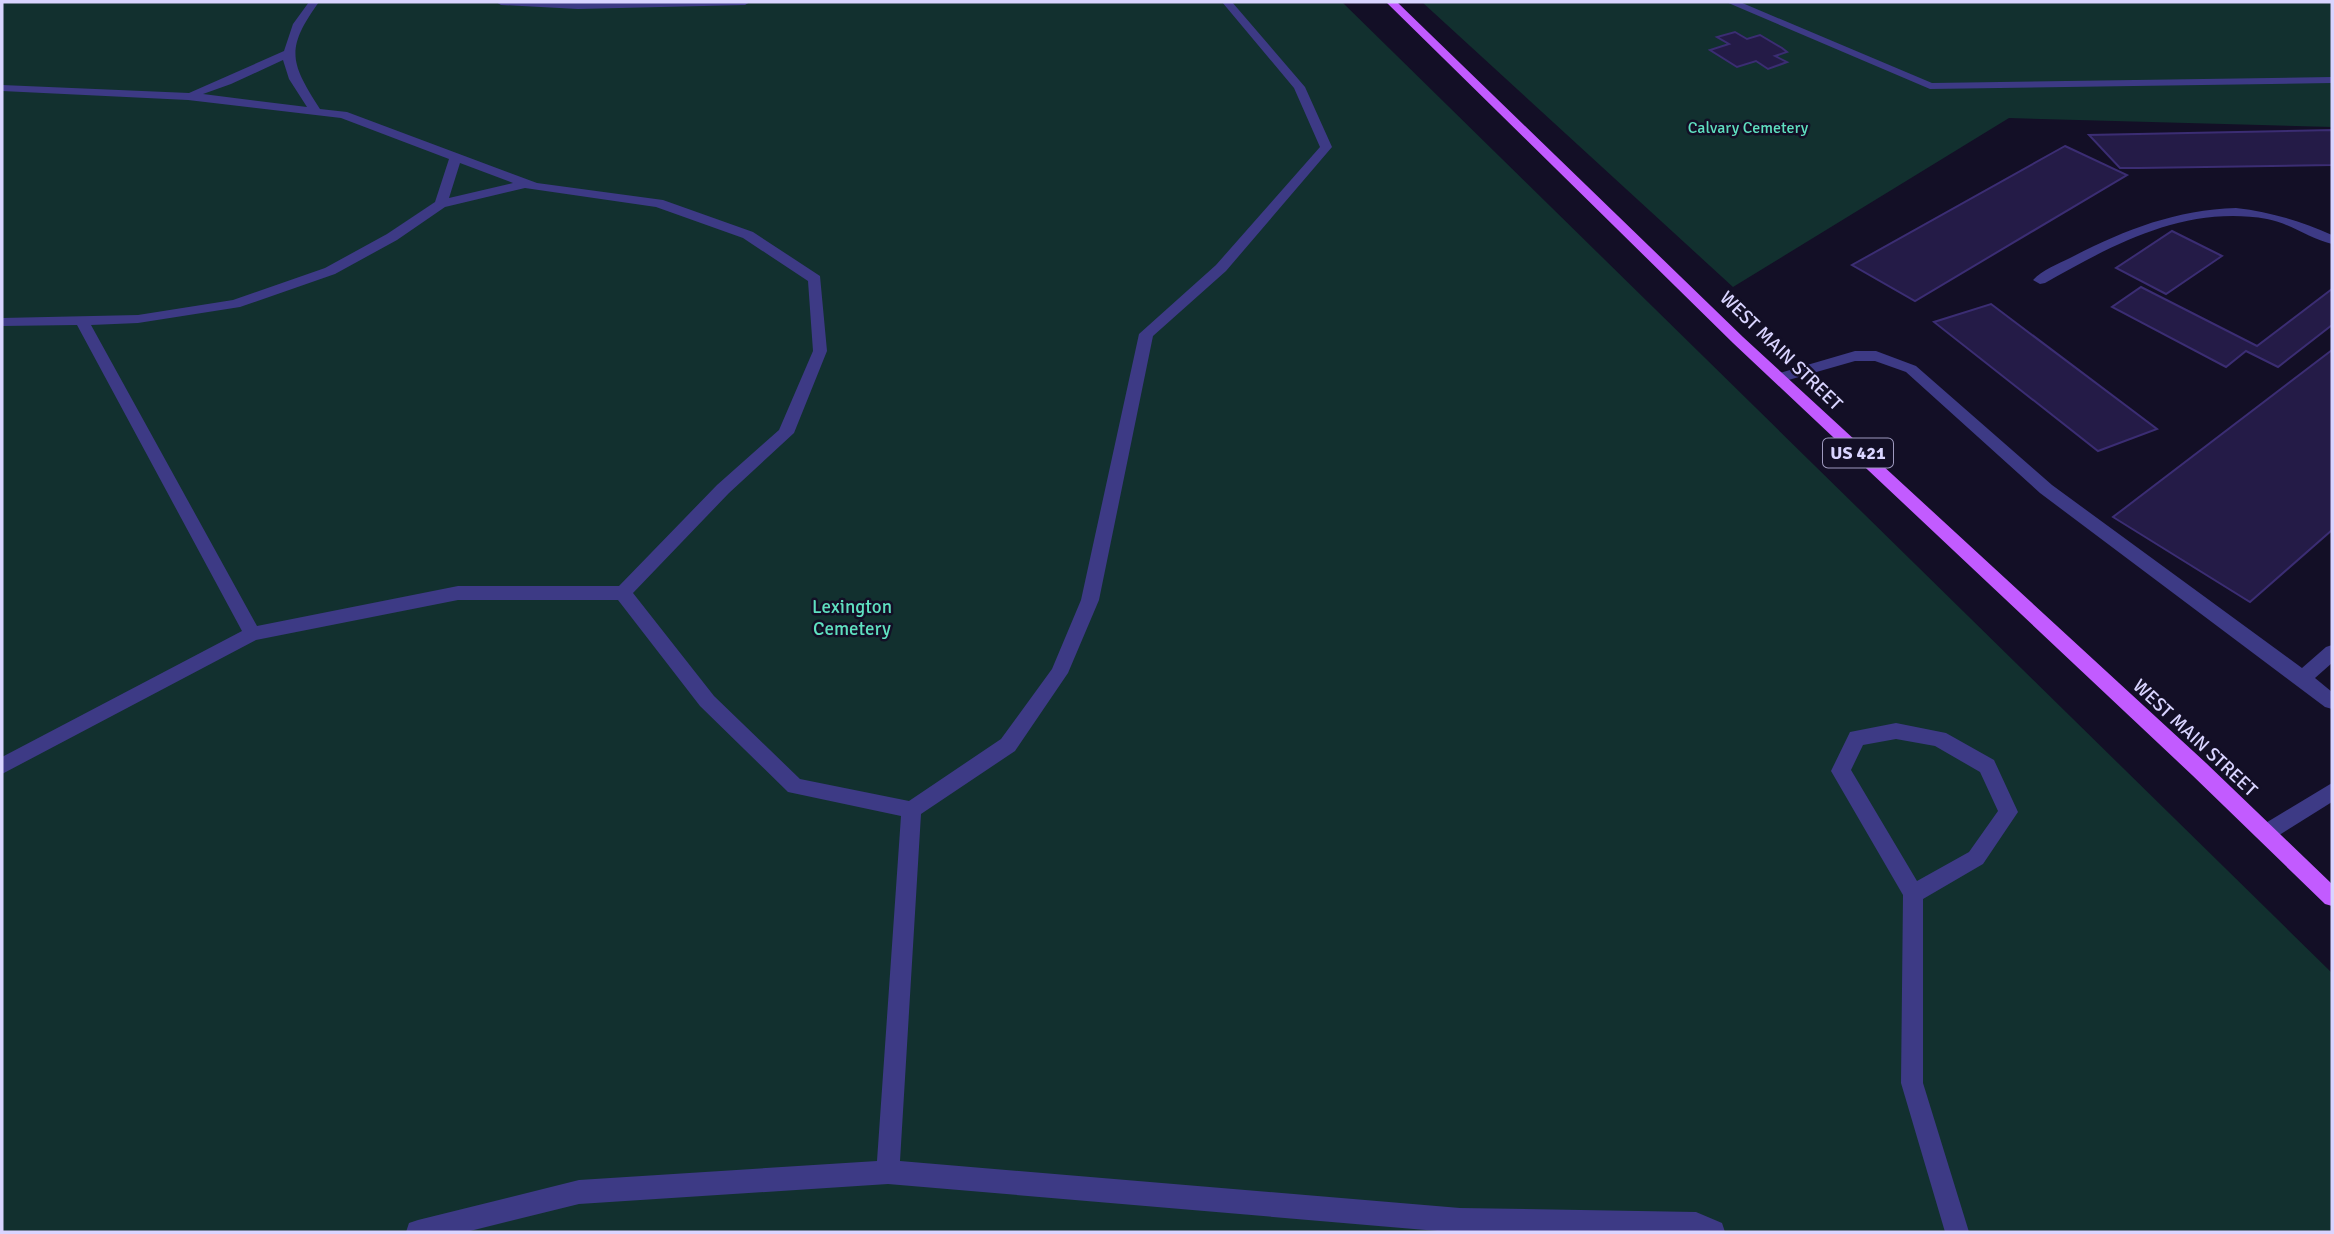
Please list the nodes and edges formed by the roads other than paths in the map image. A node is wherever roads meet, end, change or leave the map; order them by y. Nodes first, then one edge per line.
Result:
1 (314, 2) edge
2 (501, 2) edge
3 (745, 2) edge
4 (1227, 2) edge
5 (1391, 2) edge
6 (1731, 2) edge
7 (291, 52) junction
8 (2332, 80) edge
9 (2, 88) edge
10 (188, 96) junction
11 (316, 111) junction
12 (455, 158) junction
13 (525, 184) junction
14 (441, 204) junction
15 (2332, 240) edge
16 (2040, 280) dead end
17 (81, 320) junction
18 (2, 322) edge
19 (1778, 378) junction
20 (624, 593) junction
21 (252, 634) junction
22 (2331, 653) edge
23 (2303, 678) junction
24 (2332, 702) edge
25 (2, 766) edge
26 (2332, 790) edge
27 (911, 810) junction
28 (2266, 833) junction
29 (1913, 894) junction
30 (2332, 897) edge
31 (888, 1172) junction
32 (1461, 1226) edge
33 (418, 1232) edge
34 (1713, 1232) edge
35 (1957, 1232) edge

1 - 7 lane
2 - 3 lane
4 - 27 lane
5 - 19 main road, WEST MAIN STREET / US 421
6 - 8 lane
7 - 10 lane
7 - 11 lane
9 - 10 lane
10 - 11 lane
11 - 12 lane
12 - 13 lane
12 - 14 lane
13 - 14 lane
13 - 20 lane
14 - 17 lane
15 - 16 lane
17 - 18 lane
17 - 21 lane
19 - 23 lane
19 - 28 main road, WEST MAIN STREET / US 421
20 - 21 lane
20 - 27 lane
21 - 25 lane
22 - 23 lane
23 - 24 lane
26 - 28 lane
27 - 31 lane
28 - 30 main road, WEST MAIN STREET / US 421
29 - 29 lane
29 - 35 lane
31 - 32 lane
31 - 33 lane
32 - 34 lane

